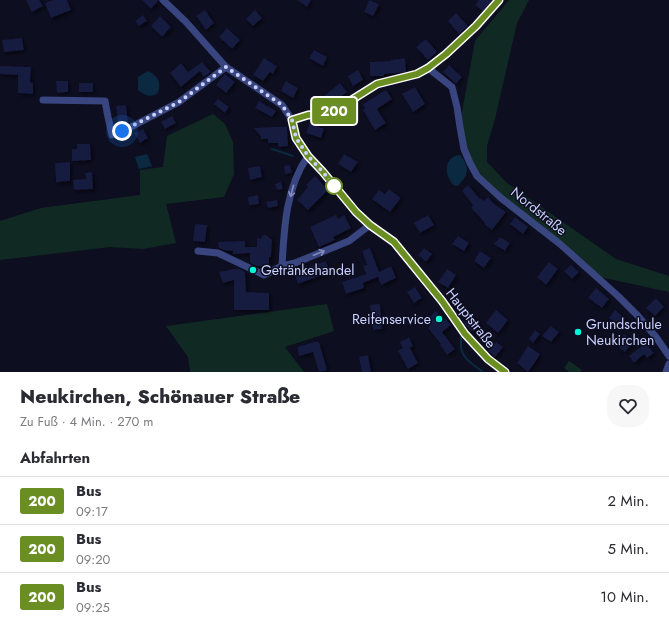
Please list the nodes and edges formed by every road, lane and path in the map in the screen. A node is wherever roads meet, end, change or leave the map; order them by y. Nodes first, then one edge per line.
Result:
1 (163, 0) edge
2 (499, 0) edge
3 (226, 67) junction
4 (428, 68) junction
5 (43, 100) dead end
6 (292, 120) junction
7 (308, 156) junction
8 (370, 225) junction
9 (198, 251) dead end
10 (282, 266) junction
11 (669, 356) edge
12 (669, 364) edge
13 (505, 372) edge
14 (666, 372) edge

1 - 3 street, Hauptstraße
2 - 4 street
3 - 5 street
3 - 6 street, Hauptstraße
4 - 6 street
4 - 11 street, Nordstraße
6 - 7 street, Hauptstraße
7 - 8 street, Hauptstraße
7 -> 10 street
10 -> 8 street
8 - 13 street, Hauptstraße
9 - 10 street
12 - 14 street

